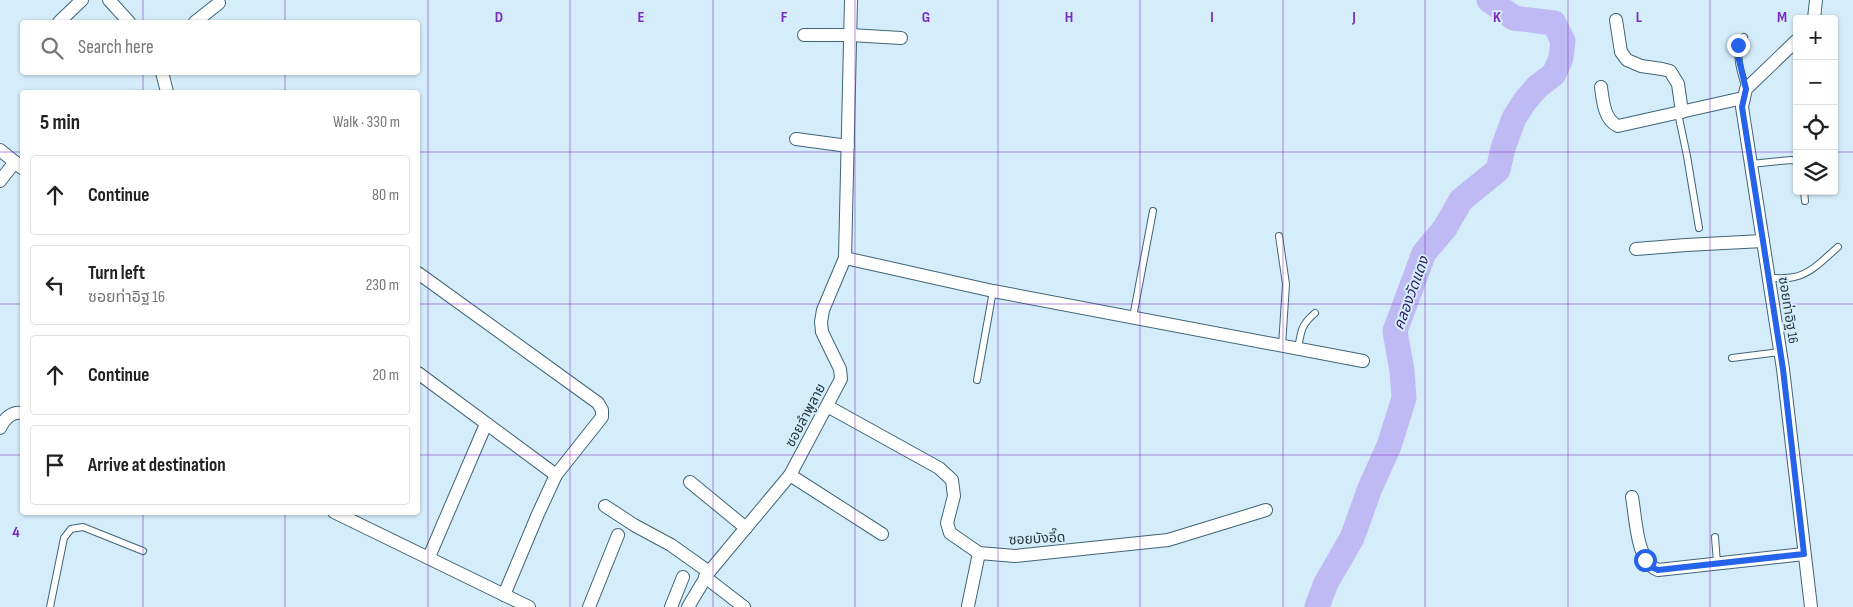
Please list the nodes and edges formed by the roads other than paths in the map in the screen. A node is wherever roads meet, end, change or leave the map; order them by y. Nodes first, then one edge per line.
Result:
1 (82, 0) edge
2 (108, 0) edge
3 (851, 0) edge
4 (1816, 0) edge
5 (219, 3) dead end
6 (1814, 15) edge
7 (61, 20) edge
8 (127, 20) edge
9 (197, 20) edge
10 (1616, 20) dead end
11 (804, 34) dead end
12 (850, 35) junction
13 (1744, 37) dead end
14 (902, 38) dead end
15 (1793, 44) edge
16 (163, 75) edge
17 (1601, 87) dead end
18 (166, 90) edge
19 (1744, 93) junction
20 (1680, 112) junction
21 (796, 139) dead end
22 (848, 146) junction
23 (0, 150) edge
24 (1793, 160) edge
25 (1750, 164) junction
26 (19, 165) edge
27 (0, 181) edge
28 (1804, 195) edge
29 (1805, 201) dead end
30 (1153, 211) dead end
31 (1699, 228) dead end
32 (1279, 236) dead end
33 (1763, 241) junction
34 (1838, 247) dead end
35 (1636, 249) dead end
36 (845, 258) junction
37 (420, 273) edge
38 (1768, 278) junction
39 (993, 291) junction
40 (1315, 313) dead end
41 (1133, 317) junction
42 (1282, 346) junction
43 (1298, 349) junction
44 (1780, 352) junction
45 (1732, 358) dead end
46 (1363, 361) dead end
47 (420, 375) edge
48 (977, 380) dead end
49 (827, 406) junction
50 (20, 412) edge
51 (486, 424) junction
52 (0, 428) edge
53 (556, 475) junction
54 (790, 475) junction
55 (690, 482) dead end
56 (1632, 497) dead end
57 (605, 506) dead end
58 (1266, 510) dead end
59 (357, 517) edge
60 (746, 528) junction
61 (882, 534) dead end
62 (618, 535) dead end
63 (1715, 537) dead end
64 (143, 551) dead end
65 (979, 553) junction
66 (1804, 554) junction
67 (429, 557) junction
68 (1718, 564) junction
69 (707, 574) junction
70 (683, 577) dead end
71 (504, 595) junction
72 (968, 606) dead end
73 (50, 607) edge
74 (529, 607) edge
75 (589, 607) edge
76 (671, 607) edge
77 (688, 607) edge
78 (744, 607) edge
79 (1811, 607) edge

1 - 7 street
2 - 8 street
3 - 12 street, ซอยลำพูลาย
4 - 6 street
5 - 9 street
10 - 20 street
11 - 12 street
12 - 14 street
12 - 22 street, ซอยลำพูลาย
13 - 19 lane
15 - 19 street
16 - 18 street
17 - 20 street
19 - 20 street
19 - 25 street, ซอยท่าอิฐ 16
20 - 31 lane
21 - 22 street
22 - 36 street, ซอยลำพูลาย
23 - 26 street
24 - 25 lane
25 - 33 street, ซอยท่าอิฐ 16
26 - 27 street
28 - 29 lane
30 - 41 lane
32 - 42 lane
33 - 35 street
33 - 38 street, ซอยท่าอิฐ 16
34 - 38 lane
36 - 39 street
36 - 49 street, ซอยลำพูลาย
37 - 53 street
38 - 44 street, ซอยท่าอิฐ 16
39 - 41 street
39 - 48 lane
40 - 43 lane
41 - 42 street
42 - 43 street
43 - 46 street
44 - 45 lane
44 - 66 street, ซอยท่าอิฐ 16
47 - 51 street
49 - 54 street, ซอยลำพูลาย
49 - 65 street, ซอยบังอี๊ด
50 - 52 street
51 - 53 street
51 - 67 street
53 - 71 street
54 - 60 street, ซอยลำพูลาย
54 - 61 street
55 - 60 street
56 - 68 street
57 - 69 street
58 - 65 street, ซอยบังอี๊ด
59 - 67 street
60 - 69 street, ซอยลำพูลาย
62 - 75 street
63 - 68 lane
64 - 73 lane
65 - 72 street
66 - 68 street
66 - 79 street, ซอยท่าอิฐ 16
67 - 71 street
69 - 77 street, ซอยลำพูลาย
69 - 78 street
70 - 76 street
71 - 74 street

